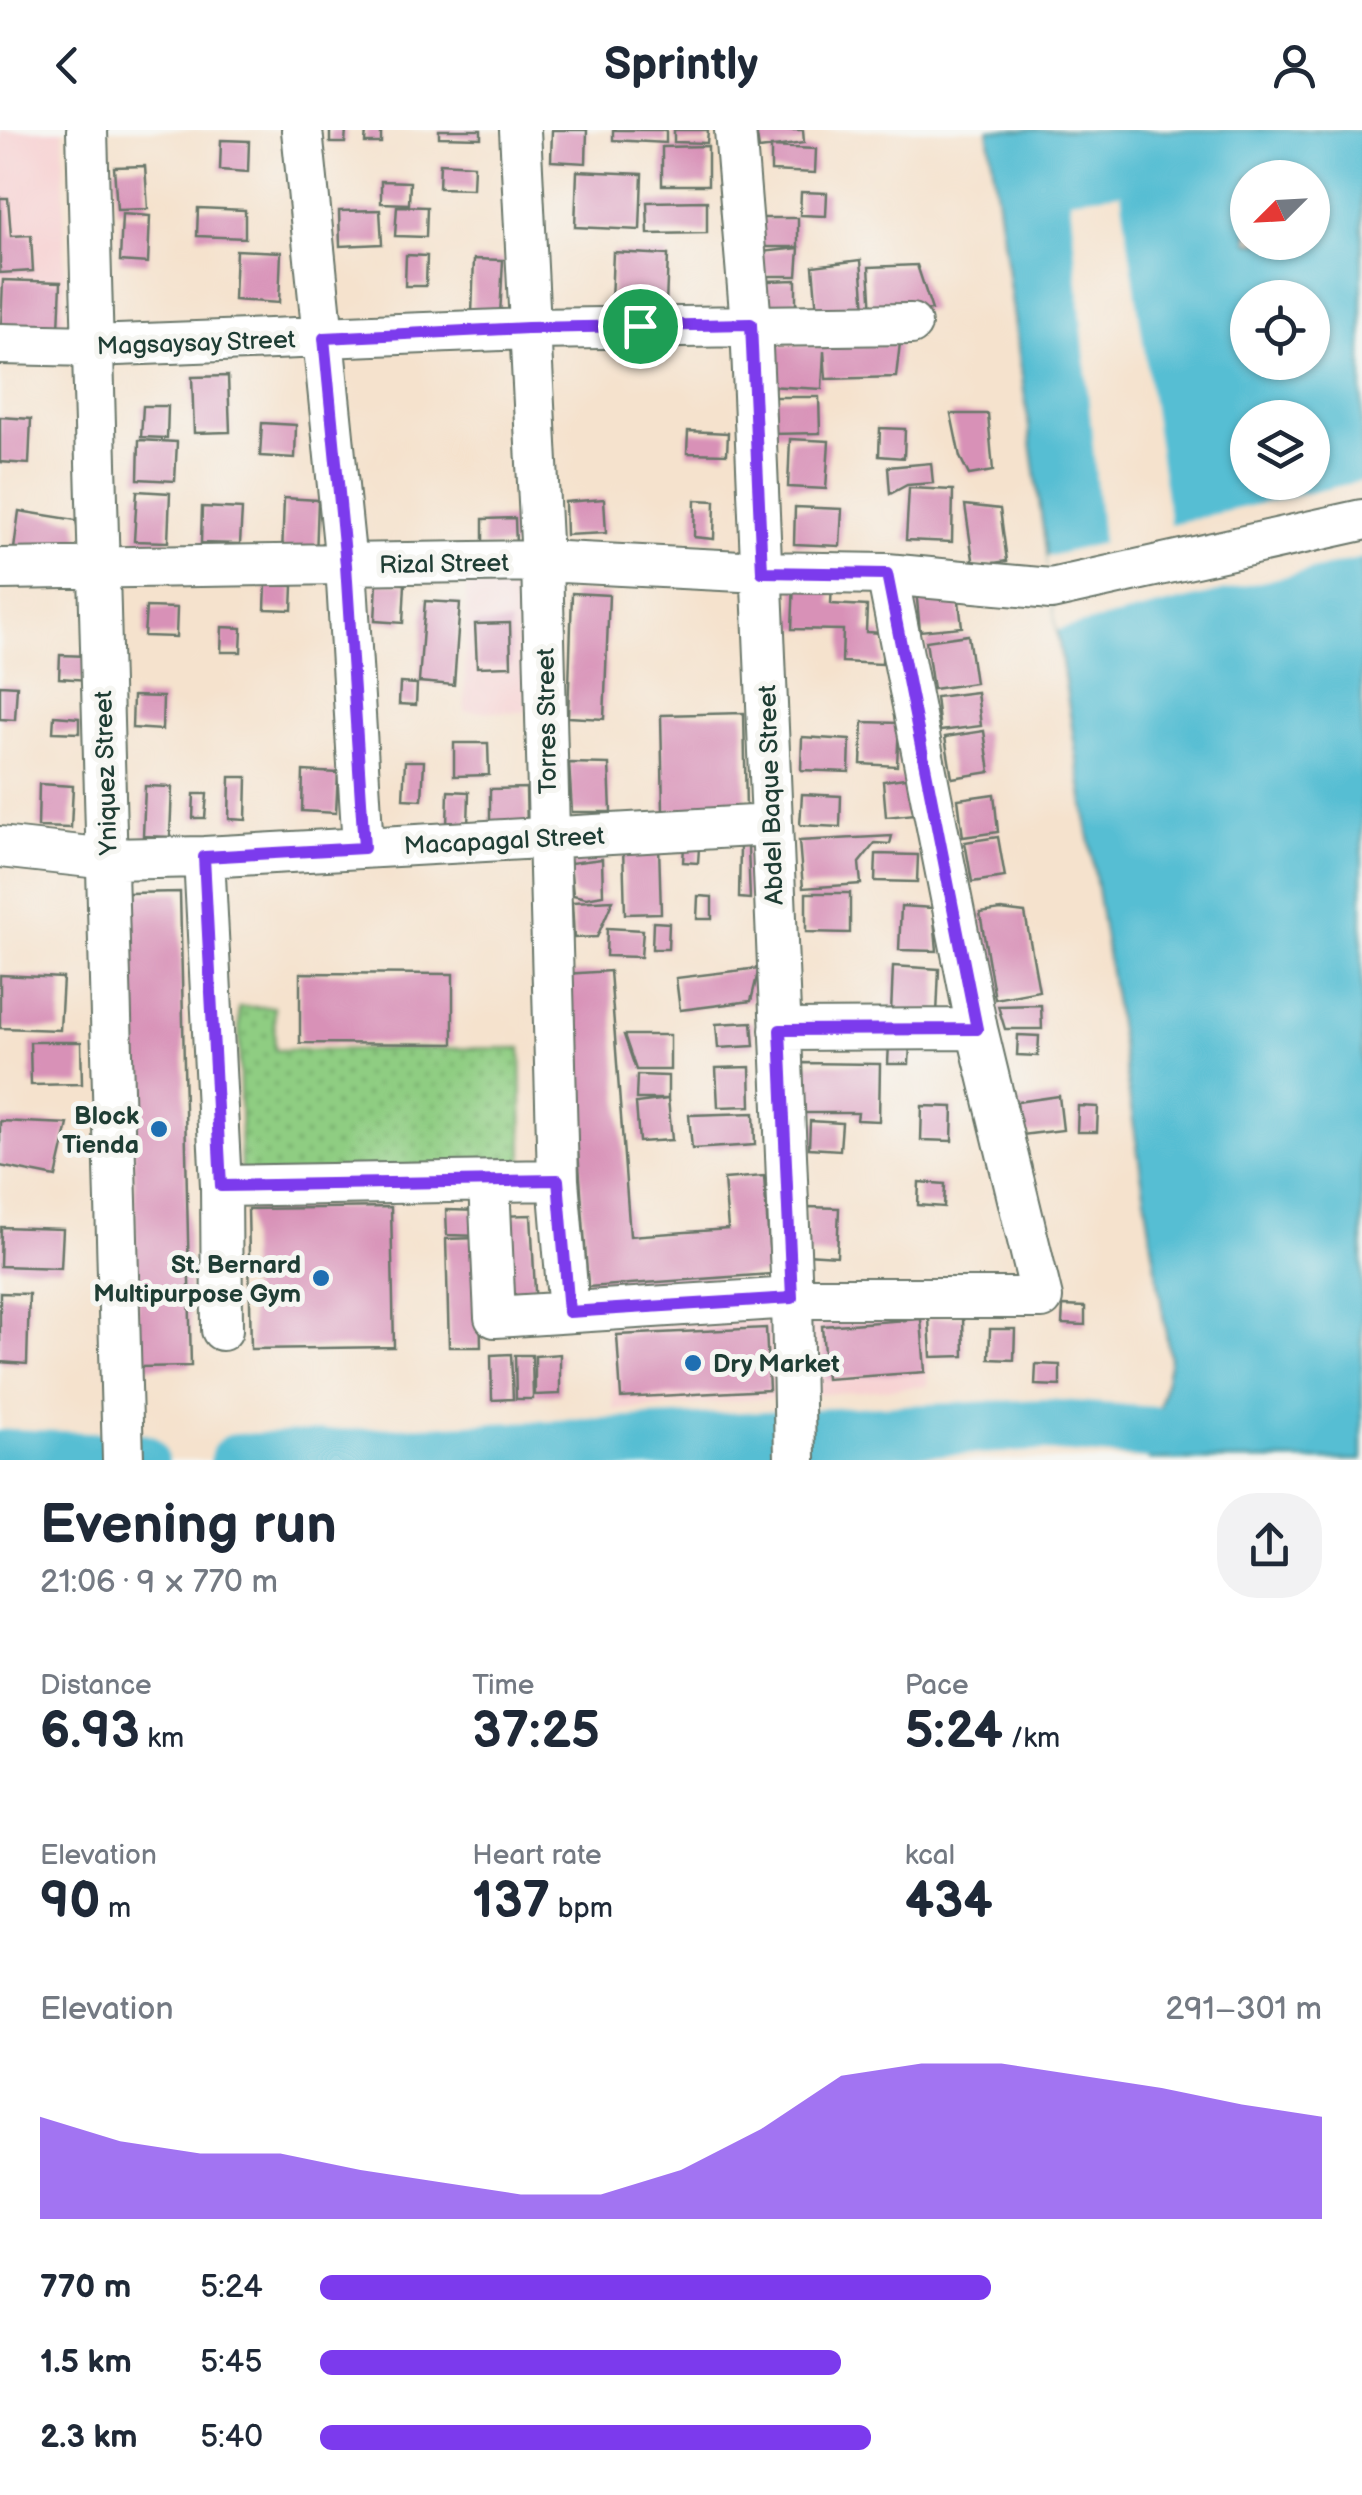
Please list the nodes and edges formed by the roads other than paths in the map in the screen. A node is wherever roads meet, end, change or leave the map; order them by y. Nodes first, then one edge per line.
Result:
1 (88, 130) edge
2 (302, 130) edge
3 (520, 130) edge
4 (735, 130) edge
5 (751, 324) junction
6 (911, 324) dead end
7 (528, 328) junction
8 (324, 338) junction
9 (0, 344) edge
10 (92, 346) junction
11 (1362, 520) edge
12 (542, 561) junction
13 (346, 565) junction
14 (0, 569) edge
15 (99, 569) junction
16 (762, 572) junction
17 (887, 574) junction
18 (770, 825) junction
19 (549, 837) junction
20 (0, 847) edge
21 (364, 848) junction
22 (204, 857) junction
23 (108, 860) junction
24 (977, 1029) junction
25 (780, 1030) junction
26 (558, 1180) junction
27 (489, 1183) junction
28 (221, 1186) junction
29 (792, 1298) junction
30 (569, 1312) junction
31 (222, 1330) dead end
32 (123, 1460) edge
33 (795, 1460) edge

1 - 10 street, Yniquez Street
2 - 8 street
3 - 7 street, Torres Street
4 - 5 street, Abdel Baque Street
5 - 6 street, Magsaysay Street
5 - 7 street, Magsaysay Street
5 - 16 street, Abdel Baque Street
7 - 8 street, Magsaysay Street
7 - 12 street, Torres Street
8 - 10 street, Magsaysay Street
8 - 13 street
9 - 10 street, Magsaysay Street
10 - 15 street, Yniquez Street
11 - 17 street, Rizal Street
12 - 13 street, Rizal Street
12 - 16 street, Rizal Street
12 - 19 street, Torres Street
13 - 15 street, Rizal Street
13 - 21 street
14 - 15 street, Rizal Street
15 - 23 street, Yniquez Street
16 - 17 street, Rizal Street
16 - 18 street, Abdel Baque Street
17 - 24 street
18 - 19 street, Macapagal Street
18 - 25 street, Abdel Baque Street
19 - 21 street, Macapagal Street
19 - 26 street, Torres Street
20 - 23 street, Macapagal Street
21 - 22 street, Macapagal Street
22 - 23 street, Macapagal Street
22 - 28 street
23 - 32 street, Yniquez Street
24 - 25 street
24 - 29 street
25 - 29 street, Abdel Baque Street
26 - 27 street
26 - 30 street, Torres Street
27 - 28 street
27 - 30 street
28 - 31 street
29 - 30 street
29 - 33 street, Abdel Baque Street

